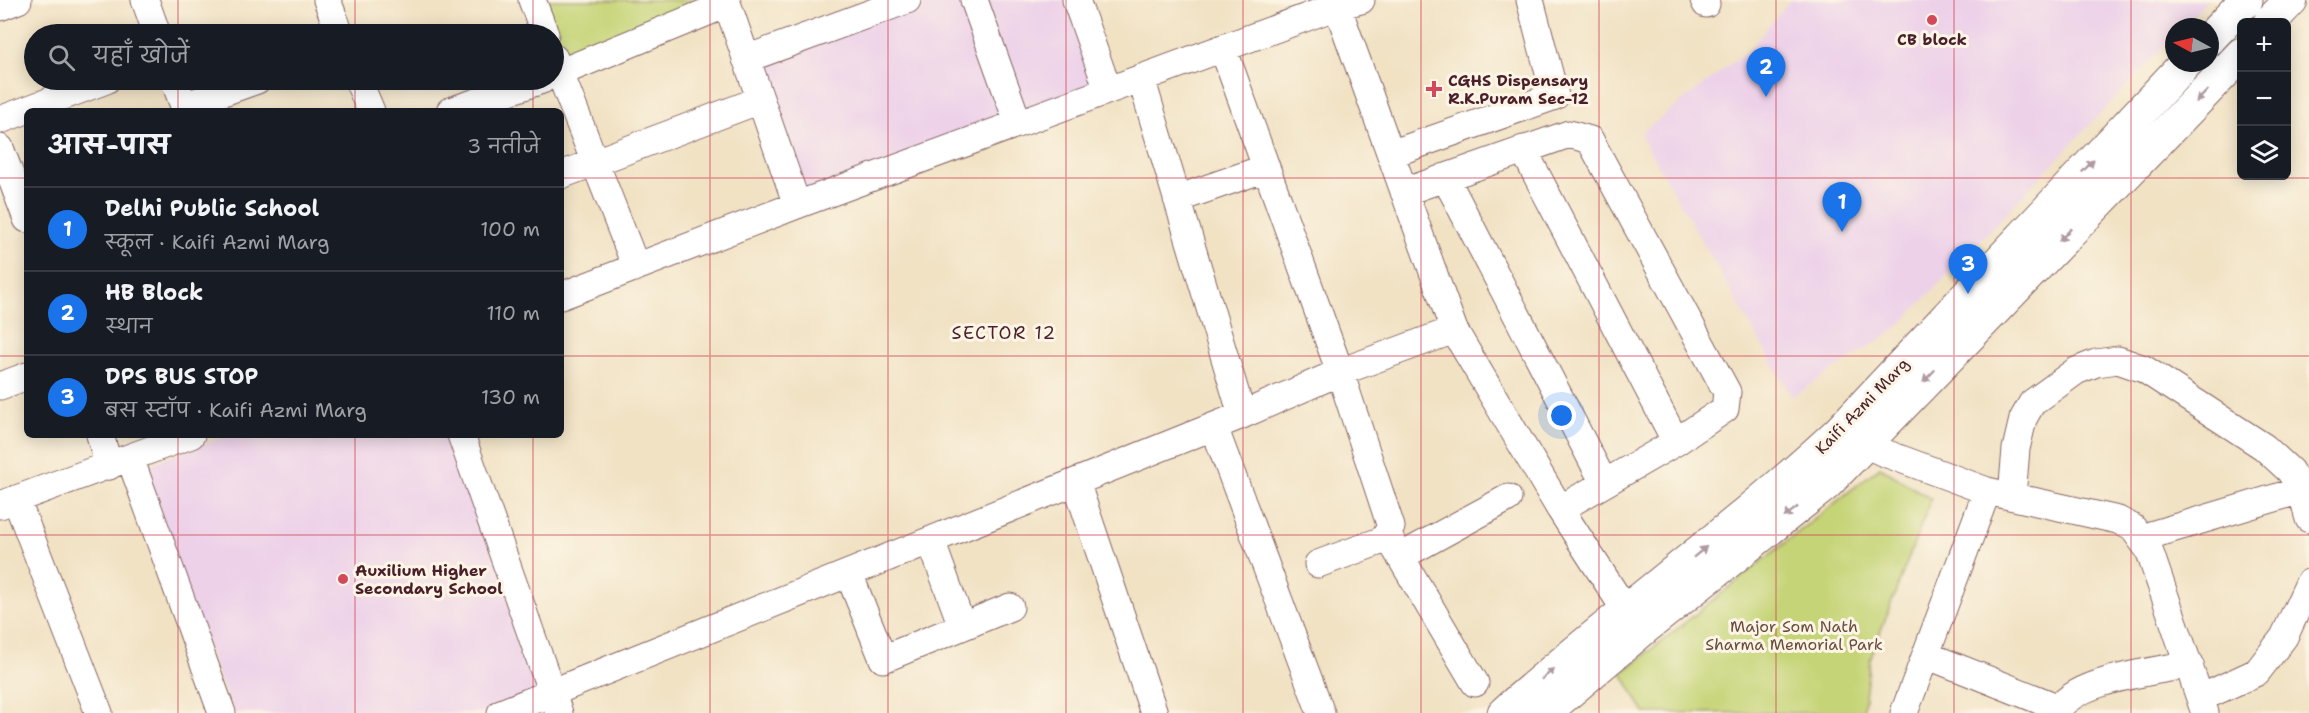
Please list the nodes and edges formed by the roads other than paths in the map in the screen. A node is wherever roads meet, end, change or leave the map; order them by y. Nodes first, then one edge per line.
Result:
1 (18, 0) edge
2 (327, 0) edge
3 (532, 0) edge
4 (907, 0) edge
5 (974, 0) edge
6 (1076, 0) edge
7 (1530, 0) edge
8 (2246, 0) edge
9 (2291, 0) edge
10 (153, 2) edge
11 (727, 2) edge
12 (1344, 2) edge
13 (0, 7) edge
14 (2274, 18) edge
15 (156, 24) edge
16 (336, 24) edge
17 (541, 24) edge
18 (2219, 28) edge
19 (1223, 48) junction
20 (2237, 58) edge
21 (746, 59) junction
22 (564, 66) edge
23 (2178, 72) edge
24 (1141, 78) junction
25 (80, 90) edge
26 (178, 90) edge
27 (231, 90) edge
28 (362, 90) edge
29 (504, 90) edge
30 (561, 90) edge
31 (1108, 90) junction
32 (760, 100) junction
33 (32, 108) edge
34 (185, 108) edge
35 (369, 108) edge
36 (458, 108) edge
37 (24, 111) edge
38 (0, 120) edge
39 (1018, 123) junction
40 (0, 148) edge
41 (1523, 148) junction
42 (1391, 154) junction
43 (595, 162) junction
44 (1266, 168) junction
45 (564, 174) edge
46 (1444, 177) junction
47 (1404, 192) junction
48 (1178, 199) junction
49 (797, 205) junction
50 (24, 211) edge
51 (636, 267) junction
52 (564, 295) edge
53 (1454, 330) junction
54 (1340, 372) junction
55 (24, 377) edge
56 (0, 386) edge
57 (1242, 416) junction
58 (1214, 427) junction
59 (102, 438) edge
60 (183, 438) edge
61 (462, 438) edge
62 (1852, 438) junction
63 (1676, 442) junction
64 (119, 462) junction
65 (1076, 482) junction
66 (1604, 483) junction
67 (2301, 490) junction
68 (1999, 494) junction
69 (1508, 498) dead end
70 (8, 502) edge
71 (1560, 509) junction
72 (2309, 519) edge
73 (2140, 538) junction
74 (931, 541) junction
75 (1394, 546) junction
76 (1318, 564) dead end
77 (849, 574) junction
78 (2309, 583) edge
79 (1010, 607) dead end
80 (1633, 622) junction
81 (962, 626) junction
82 (1926, 655) junction
83 (2190, 664) junction
84 (1475, 683) dead end
85 (555, 703) edge
86 (2203, 706) edge
87 (2057, 710) edge
88 (99, 713) edge
89 (222, 713) edge
90 (501, 713) edge
91 (1154, 713) edge
92 (1321, 713) edge
93 (1504, 713) edge
94 (1544, 713) edge
95 (1904, 713) edge

1 - 13 street
2 - 16 street
3 - 17 street
4 - 21 street
5 - 39 street
6 - 31 street
7 - 42 street
8 - 18 street
9 - 14 street
10 - 15 street
11 - 21 street
11 - 22 street
12 - 19 street
12 - 42 street
19 - 24 street
19 - 44 street
20 -> 62 street
21 - 32 street
62 -> 23 street, Kaifi Azmi Marg
24 - 31 street
24 - 48 street
25 - 33 street
26 - 34 street
27 - 34 street
28 - 35 street
29 - 36 street
30 - 43 street
31 - 39 street
32 - 43 street
32 - 49 street
37 - 38 street
39 - 49 street
40 - 50 street
41 - 46 street
41 - 63 street
41 - 63 street
42 - 47 street
43 - 45 street
43 - 51 street
44 - 48 street
44 - 54 street
46 - 47 street
46 - 66 street
47 - 53 street
48 - 57 street
49 - 51 street
51 - 52 street
53 - 54 street
53 - 71 street
54 - 57 street
54 - 75 street
55 - 56 street
57 - 58 street
58 - 65 street
58 - 92 street
59 - 64 street
60 - 64 street
61 - 85 street
62 - 68 street
62 - 80 street, Kaifi Azmi Marg
63 - 66 street
64 - 70 street
64 - 89 street
65 - 74 street
65 - 91 street
66 - 71 street
67 - 68 street
67 - 72 street
67 - 73 street
68 - 73 street
68 - 82 street
69 - 75 street
70 - 88 street
71 - 80 street
73 - 83 street
74 - 77 street
74 - 81 street
75 - 76 street
75 - 84 street
77 - 81 street
77 - 85 street
78 - 86 street
79 - 81 street
93 -> 80 street, Kaifi Azmi Marg
80 - 94 street
82 - 87 street
82 - 95 street
83 - 86 street
83 - 87 street
85 - 90 street

